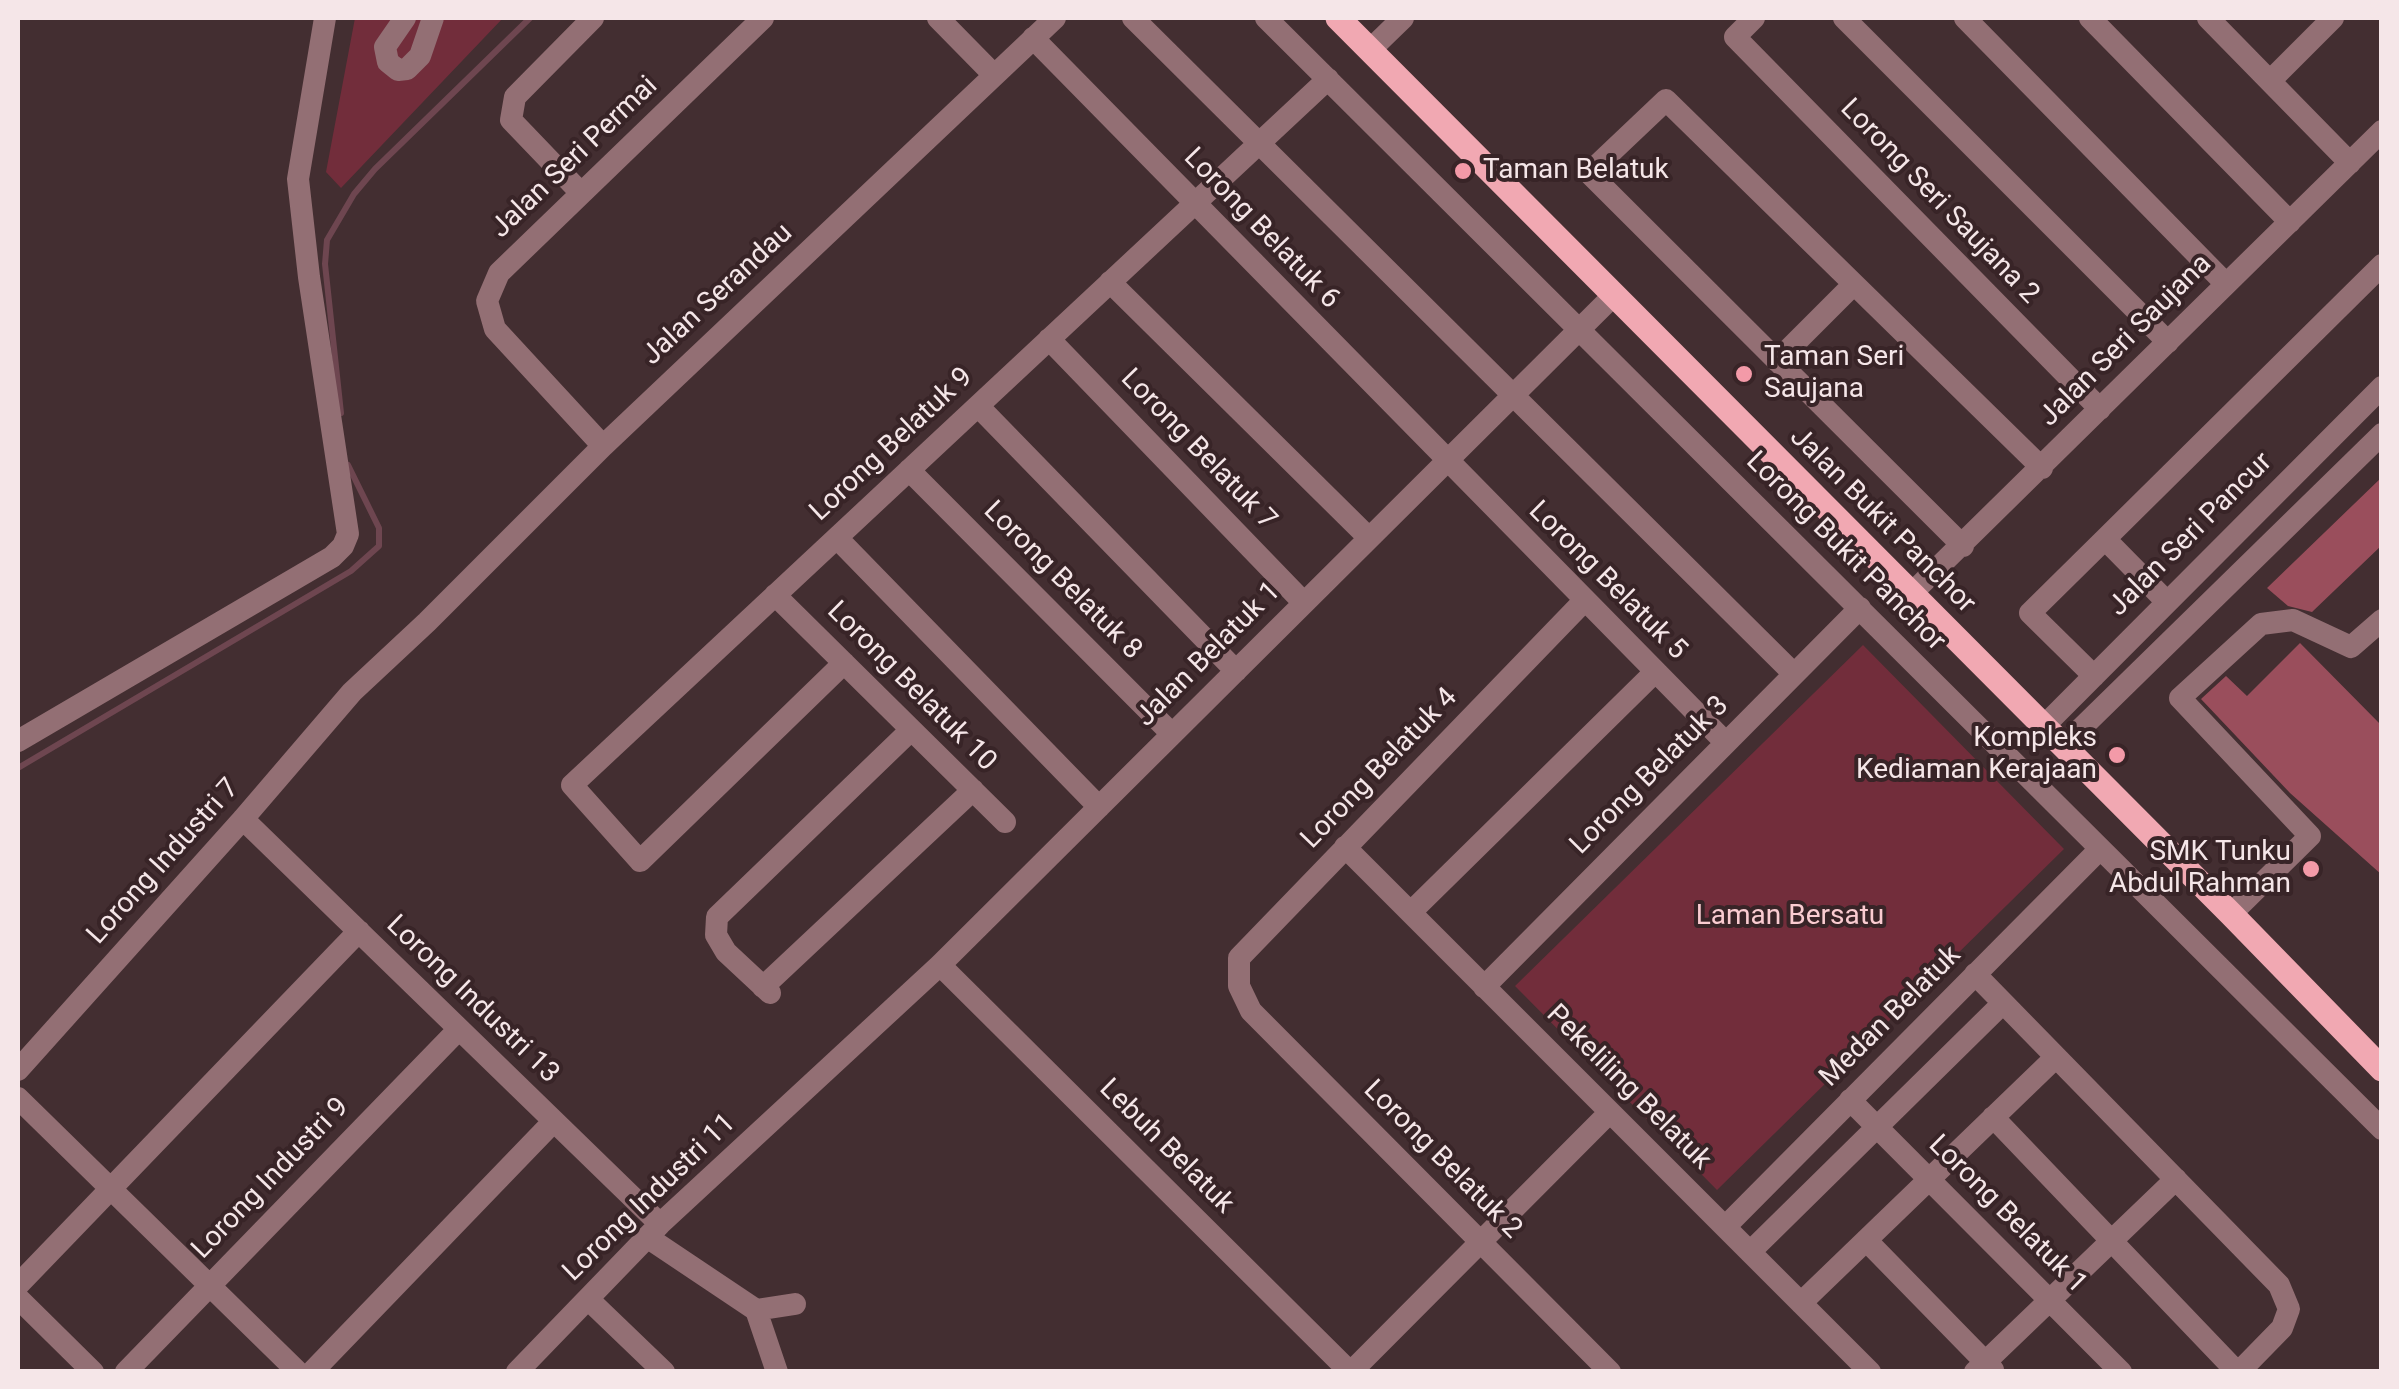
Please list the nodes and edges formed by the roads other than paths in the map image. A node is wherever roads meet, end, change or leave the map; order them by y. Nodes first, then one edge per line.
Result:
1 (325, 18) edge
2 (405, 18) edge
3 (433, 18) edge
4 (593, 18) edge
5 (763, 18) edge
6 (938, 18) edge
7 (1055, 18) edge
8 (1133, 18) edge
9 (1266, 18) edge
10 (1338, 18) edge
11 (1403, 18) edge
12 (1754, 18) edge
13 (1844, 18) edge
14 (1965, 18) edge
15 (2090, 18) edge
16 (2208, 18) edge
17 (2334, 18) edge
18 (1033, 38) junction
19 (1370, 50) junction
20 (994, 75) junction
21 (1328, 79) junction
22 (2270, 81) junction
23 (2382, 131) edge
24 (1260, 143) junction
25 (2350, 163) junction
26 (581, 193) junction
27 (1194, 204) junction
28 (2290, 222) junction
29 (2382, 264) edge
30 (1110, 282) junction
31 (2226, 284) junction
32 (1854, 285) junction
33 (1614, 294) junction
34 (1579, 330) junction
35 (1050, 339) junction
36 (2168, 342) junction
37 (1777, 361) junction
38 (2382, 387) edge
39 (1513, 395) junction
40 (978, 406) junction
41 (2100, 409) junction
42 (2382, 434) edge
43 (603, 446) junction
44 (1446, 462) junction
45 (2042, 468) junction
46 (909, 470) junction
47 (836, 538) junction
48 (1369, 538) junction
49 (2105, 539) junction
50 (1962, 546) junction
51 (1912, 593) junction
52 (775, 595) junction
53 (1584, 601) junction
54 (2167, 602) junction
55 (1304, 603) junction
56 (1860, 608) junction
57 (2382, 620) edge
58 (427, 622) joint
59 (844, 663) junction
60 (1236, 670) junction
61 (1655, 672) junction
62 (1794, 674) junction
63 (2094, 676) junction
64 (2044, 726) junction
65 (911, 730) junction
66 (1172, 734) junction
67 (18, 742) edge
68 (1726, 743) junction
69 (2064, 745) junction
70 (973, 790) junction
71 (1099, 806) junction
72 (243, 819) junction
73 (1005, 822) dead end
74 (1346, 847) junction
75 (2100, 849) junction
76 (1410, 912) junction
77 (2232, 914) junction
78 (359, 932) junction
79 (940, 964) junction
80 (1976, 974) junction
81 (1239, 986) joint
82 (1484, 986) junction
83 (2003, 1003) junction
84 (458, 1028) junction
85 (2056, 1056) junction
86 (835, 1064) joint
87 (2382, 1069) edge
88 (18, 1070) edge
89 (18, 1098) edge
90 (1850, 1100) junction
91 (1610, 1112) junction
92 (1993, 1117) junction
93 (554, 1121) junction
94 (1877, 1127) junction
95 (2382, 1129) edge
96 (2176, 1179) junction
97 (1929, 1180) junction
98 (110, 1189) junction
99 (1725, 1226) junction
100 (654, 1230) junction
101 (1866, 1240) junction
102 (2112, 1240) junction
103 (1481, 1242) junction
104 (1750, 1252) junction
105 (18, 1285) edge
106 (210, 1285) junction
107 (18, 1298) edge
108 (2048, 1298) junction
109 (588, 1299) junction
110 (1801, 1303) junction
111 (795, 1304) dead end
112 (756, 1310) junction
113 (1985, 1368) edge
114 (94, 1372) edge
115 (126, 1372) edge
116 (298, 1372) edge
117 (312, 1372) edge
118 (517, 1372) edge
119 (664, 1372) edge
120 (777, 1372) edge
121 (1351, 1372) edge
122 (1610, 1372) edge
123 (1870, 1372) edge
124 (2121, 1372) edge
125 (2238, 1372) edge

1 - 67 street
2 - 3 street
4 - 26 street
5 - 26 street, Jalan Seri Permai
6 - 20 street
7 - 18 street, Jalan Serandau
8 - 24 street
9 - 21 street, Lorong Bukit Panchor
10 - 19 main road, Jalan Bukit Panchor
11 - 19 street
12 - 41 street, Lorong Seri Saujana 2
13 - 36 street
14 - 31 street
15 - 28 street
16 - 22 street
17 - 22 street
18 - 20 street, Jalan Serandau
18 - 27 street, Lorong Belatuk 6
19 - 33 main road, Jalan Bukit Panchor
20 - 43 street, Jalan Serandau
21 - 24 street, Lorong Belatuk 9
21 - 34 street, Lorong Bukit Panchor
22 - 25 street
23 - 25 street, Jalan Seri Saujana
24 - 27 street, Lorong Belatuk 9
24 - 39 street
25 - 28 street, Jalan Seri Saujana
26 - 43 street, Jalan Seri Permai
27 - 30 street, Lorong Belatuk 9
27 - 44 street, Lorong Belatuk 6
28 - 31 street, Jalan Seri Saujana
29 - 49 street
30 - 35 street, Lorong Belatuk 9
30 - 48 street
31 - 36 street, Jalan Seri Saujana
32 - 37 street
32 - 37 street
32 - 45 street
33 - 34 street, Jalan Belatuk 1
33 - 51 main road, Jalan Bukit Panchor
34 - 39 street, Jalan Belatuk 1
34 - 56 street, Lorong Bukit Panchor
35 - 40 street, Lorong Belatuk 9
35 - 55 street, Lorong Belatuk 7
36 - 41 street, Jalan Seri Saujana
37 - 50 street
38 - 54 street, Jalan Seri Pancur
39 - 44 street, Jalan Belatuk 1
39 - 62 street
40 - 46 street, Lorong Belatuk 9
40 - 60 street
41 - 45 street, Jalan Seri Saujana
42 - 69 street
43 - 58 street, Jalan Serandau
44 - 48 street, Jalan Belatuk 1
44 - 53 street, Lorong Belatuk 5
45 - 50 street, Jalan Seri Saujana
46 - 47 street, Lorong Belatuk 9
46 - 66 street, Lorong Belatuk 8
47 - 52 street, Lorong Belatuk 9
47 - 71 street
48 - 55 street, Jalan Belatuk 1
49 - 54 street
49 - 63 street
50 - 51 street, Jalan Seri Saujana
51 - 64 main road, Jalan Bukit Panchor
52 - 59 street, Lorong Belatuk 10
52 - 59 street, Lorong Belatuk 9
53 - 61 street, Lorong Belatuk 5
53 - 74 street, Lorong Belatuk 4
54 - 63 street, Jalan Seri Pancur
55 - 60 street, Jalan Belatuk 1
56 - 62 street, Lorong Belatuk 3
56 - 75 street, Lorong Bukit Panchor
57 - 77 street
58 - 72 street, Lorong Industri 7
59 - 65 street, Lorong Belatuk 10
60 - 66 street, Jalan Belatuk 1
61 - 68 street, Lorong Belatuk 5
61 - 76 street
62 - 68 street, Lorong Belatuk 3
63 - 64 street, Jalan Seri Pancur
64 - 69 main road, Jalan Bukit Panchor
65 - 70 street, Lorong Belatuk 10
65 - 70 street
66 - 71 street, Jalan Belatuk 1
68 - 82 street, Lorong Belatuk 3
69 - 77 main road, Jalan Bukit Panchor
70 - 73 street, Lorong Belatuk 10
71 - 79 street, Jalan Belatuk 1
72 - 78 street, Lorong Industri 13
72 - 88 street, Lorong Industri 7
74 - 76 street, Pekeliling Belatuk
74 - 81 street, Lorong Belatuk 4
75 - 80 street, Medan Belatuk
75 - 95 street, Lorong Bukit Panchor
76 - 82 street, Pekeliling Belatuk
77 - 87 main road, Jalan Bukit Panchor
78 - 84 street, Lorong Industri 13
78 - 98 street
79 - 86 street, Jalan Belatuk 1
79 - 121 street, Lebuh Belatuk
80 - 83 street
80 - 90 street, Medan Belatuk
81 - 103 street, Lorong Belatuk 2
82 - 91 street, Pekeliling Belatuk
83 - 85 street
83 - 94 street
84 - 93 street, Lorong Industri 13
84 - 106 street, Lorong Industri 9
85 - 92 street
85 - 96 street
86 - 100 street, Lorong Industri 11
89 - 98 street
90 - 94 street, Lorong Belatuk 1
90 - 99 street, Medan Belatuk
91 - 99 street, Pekeliling Belatuk
91 - 103 street
92 - 97 street
92 - 102 street
93 - 100 street, Lorong Industri 13
93 - 117 street
94 - 97 street, Lorong Belatuk 1
94 - 104 street
96 - 102 street
96 - 125 street
97 - 101 street
97 - 108 street, Lorong Belatuk 1
98 - 105 street
98 - 106 street
99 - 104 street, Pekeliling Belatuk
100 - 109 street, Lorong Industri 11
100 - 112 street, Lorong Industri 13
101 - 110 street
101 - 113 street
102 - 108 street
102 - 125 street
103 - 121 street
103 - 122 street, Lorong Belatuk 2
104 - 110 street, Pekeliling Belatuk
106 - 115 street, Lorong Industri 9
106 - 116 street
107 - 114 street
108 - 113 street
108 - 124 street, Lorong Belatuk 1
109 - 118 street, Lorong Industri 11
109 - 119 street
110 - 123 street, Pekeliling Belatuk
111 - 112 street
112 - 120 street

